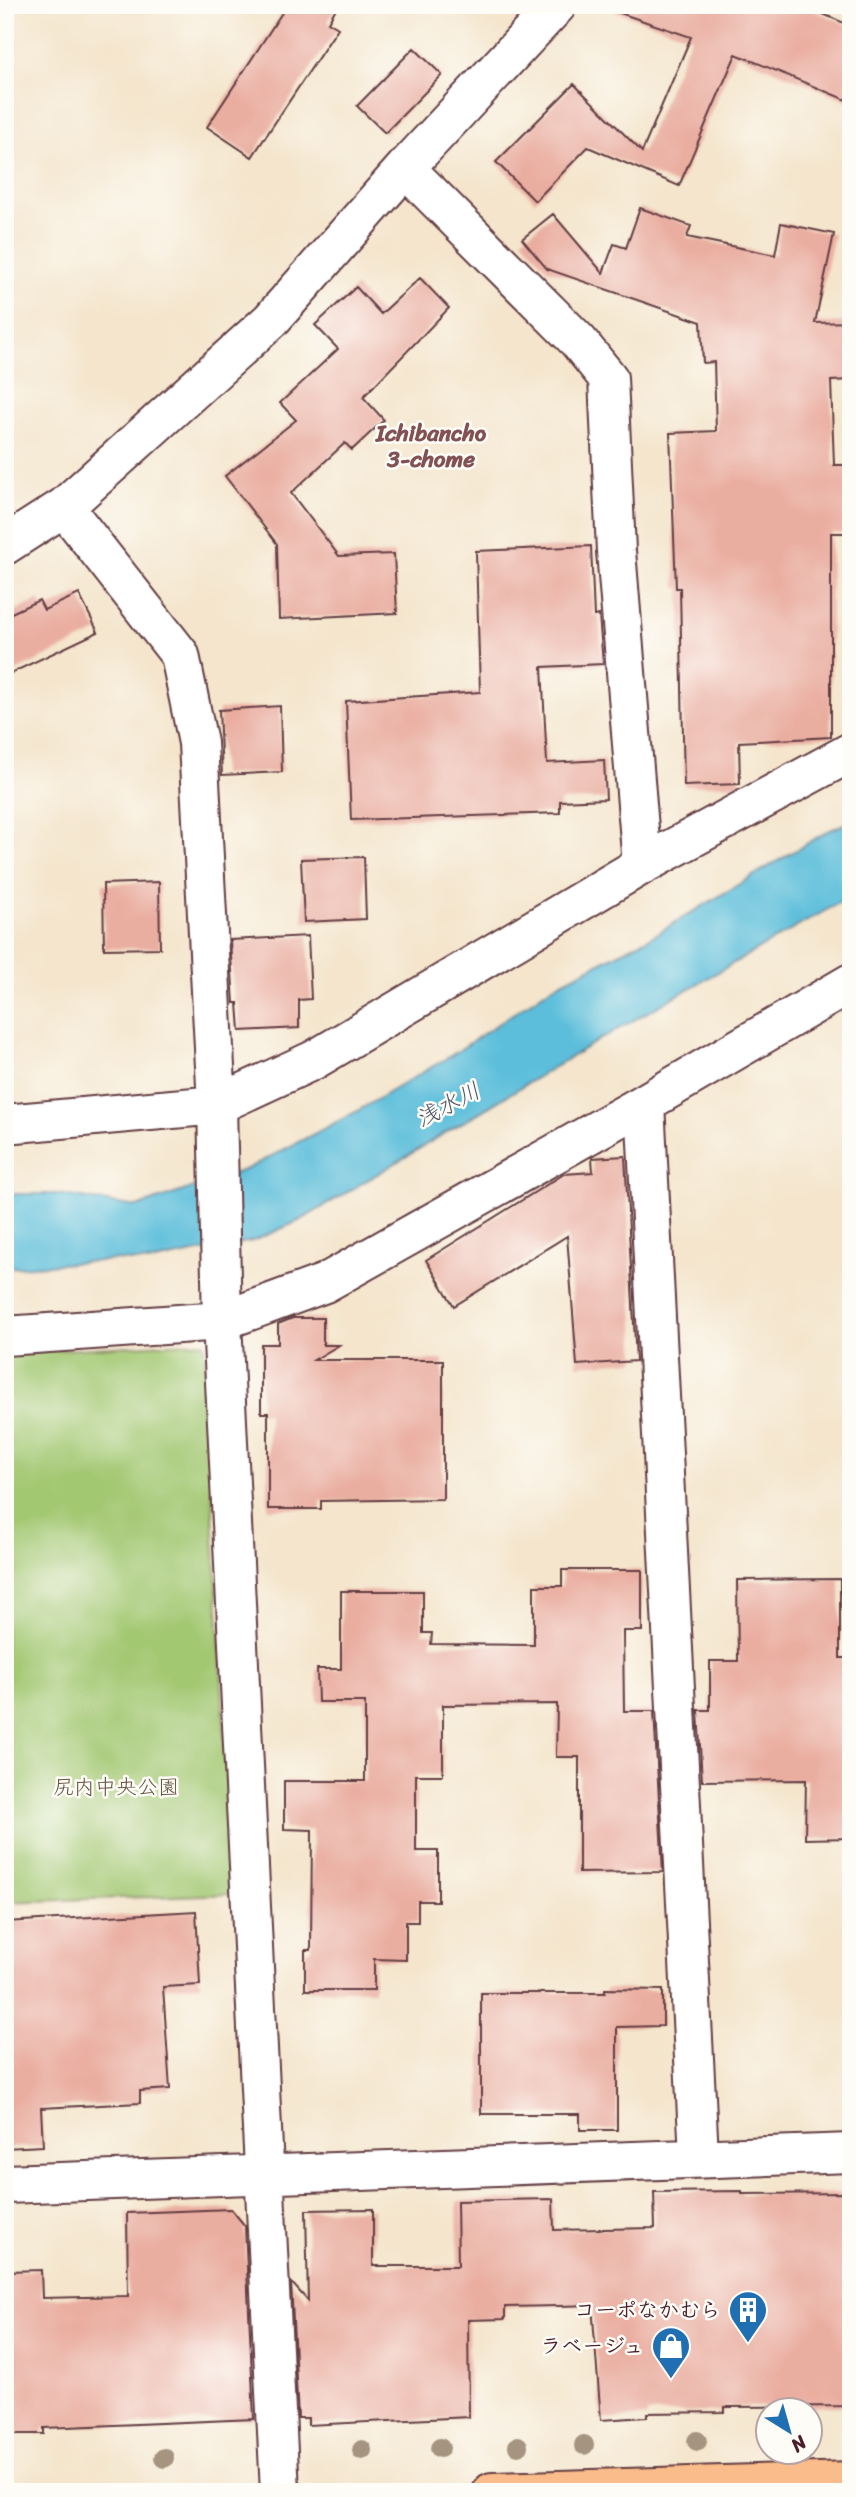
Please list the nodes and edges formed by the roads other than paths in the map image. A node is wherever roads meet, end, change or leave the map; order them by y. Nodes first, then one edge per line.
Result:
1 (556, 5) edge
2 (405, 168) junction
3 (64, 507) junction
4 (5, 545) edge
5 (851, 752) edge
6 (642, 864) junction
7 (851, 983) edge
8 (645, 1103) junction
9 (216, 1116) junction
10 (5, 1124) edge
11 (222, 1321) junction
12 (5, 1336) edge
13 (851, 2153) edge
14 (699, 2156) junction
15 (263, 2174) junction
16 (5, 2184) edge
17 (851, 2481) edge
18 (281, 2492) edge
19 (492, 2492) edge

1 - 2 street
2 - 3 street
2 - 6 street
3 - 4 street
3 - 9 street
5 - 6 street
6 - 9 street
7 - 8 street
8 - 11 street
8 - 14 street
9 - 10 street
9 - 11 street
11 - 12 street
11 - 15 street
13 - 14 street
14 - 15 street
15 - 16 street
15 - 18 street
17 - 19 main road

